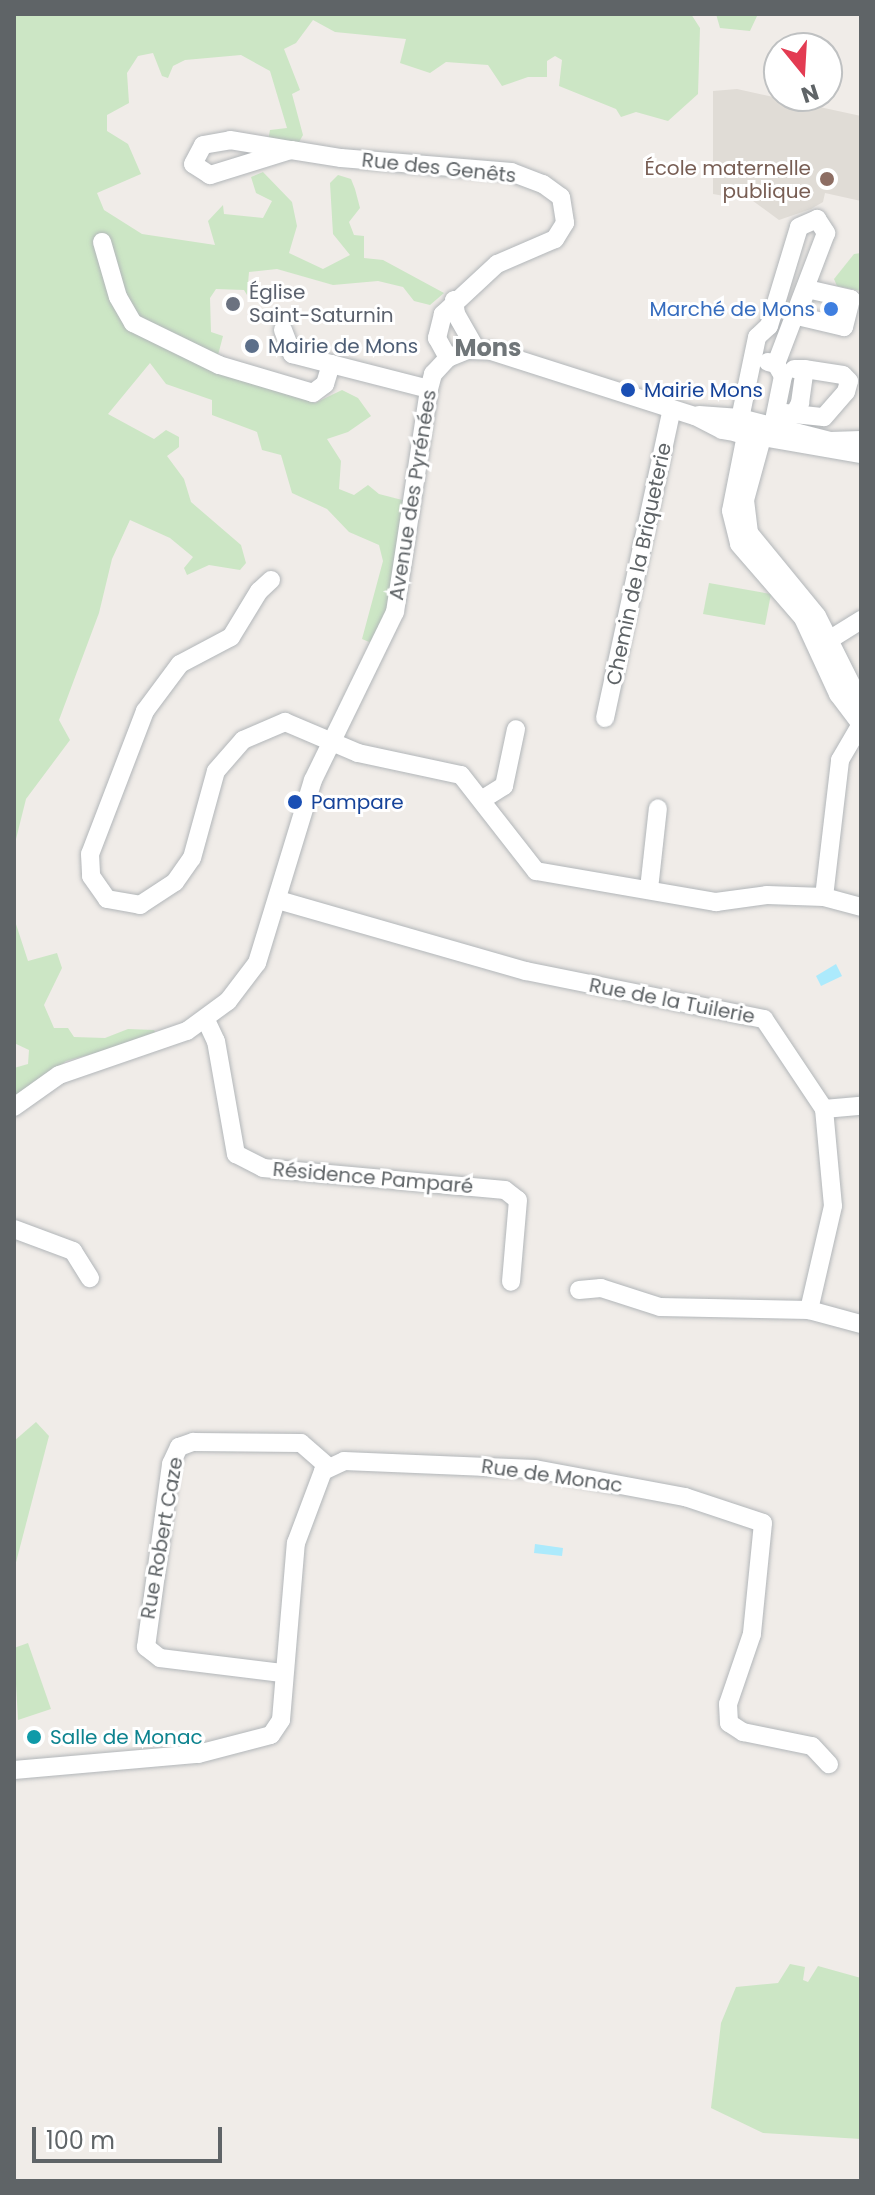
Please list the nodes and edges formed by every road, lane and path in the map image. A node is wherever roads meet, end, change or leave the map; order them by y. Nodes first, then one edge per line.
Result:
1 (291, 150) dead end
2 (102, 242) dead end
3 (454, 300) junction
4 (283, 330) dead end
5 (476, 349) junction
6 (448, 358) junction
7 (331, 364) junction
8 (751, 368) junction
9 (805, 369) junction
10 (779, 370) junction
11 (429, 389) junction
12 (672, 409) junction
13 (761, 424) junction
14 (861, 440) edge
15 (861, 454) edge
16 (271, 580) dead end
17 (861, 620) edge
18 (824, 644) junction
19 (861, 704) edge
20 (605, 718) dead end
21 (861, 724) edge
22 (516, 729) dead end
23 (330, 741) junction
24 (483, 799) junction
25 (658, 808) dead end
26 (649, 889) junction
27 (824, 897) junction
28 (278, 900) junction
29 (861, 907) edge
30 (206, 1020) junction
31 (861, 1106) edge
32 (14, 1107) edge
33 (824, 1109) junction
34 (14, 1229) edge
35 (90, 1278) dead end
36 (511, 1282) dead end
37 (579, 1290) dead end
38 (809, 1310) junction
39 (861, 1324) edge
40 (327, 1466) junction
41 (282, 1673) junction
42 (829, 1764) dead end
43 (14, 1770) edge

1 - 3 street, Rue des Genêts
2 - 7 street
3 - 5 street
3 - 6 street, Rue des Genêts
4 - 7 street
5 - 6 street
5 - 12 street
6 - 11 street, Avenue des Pyrénées
7 - 11 street
8 - 10 street
8 - 10 street
8 - 13 street
9 - 10 street
9 - 13 street
9 - 13 street
10 - 13 street
11 - 23 street, Avenue des Pyrénées
12 - 13 street
12 - 20 street, Chemin de la Briqueterie
13 - 14 street
13 - 15 street
13 - 18 street
16 - 23 street
17 - 18 street
18 - 19 street
18 - 21 street
21 - 27 street
22 - 24 street
23 - 24 street
23 - 28 street, Avenue des Pyrénées
24 - 26 street
25 - 26 street
26 - 27 street
27 - 29 street
28 - 30 street, Avenue des Pyrénées
28 - 33 street, Rue de la Tuilerie
30 - 32 street, Avenue des Pyrénées
30 - 36 street, Résidence Pamparé
31 - 33 street
33 - 38 street, Rue de la Tuilerie
34 - 35 street
37 - 38 street
38 - 39 street
40 - 41 street
40 - 41 street, Rue Robert Caze
40 - 42 street, Rue de Monac
41 - 43 street

